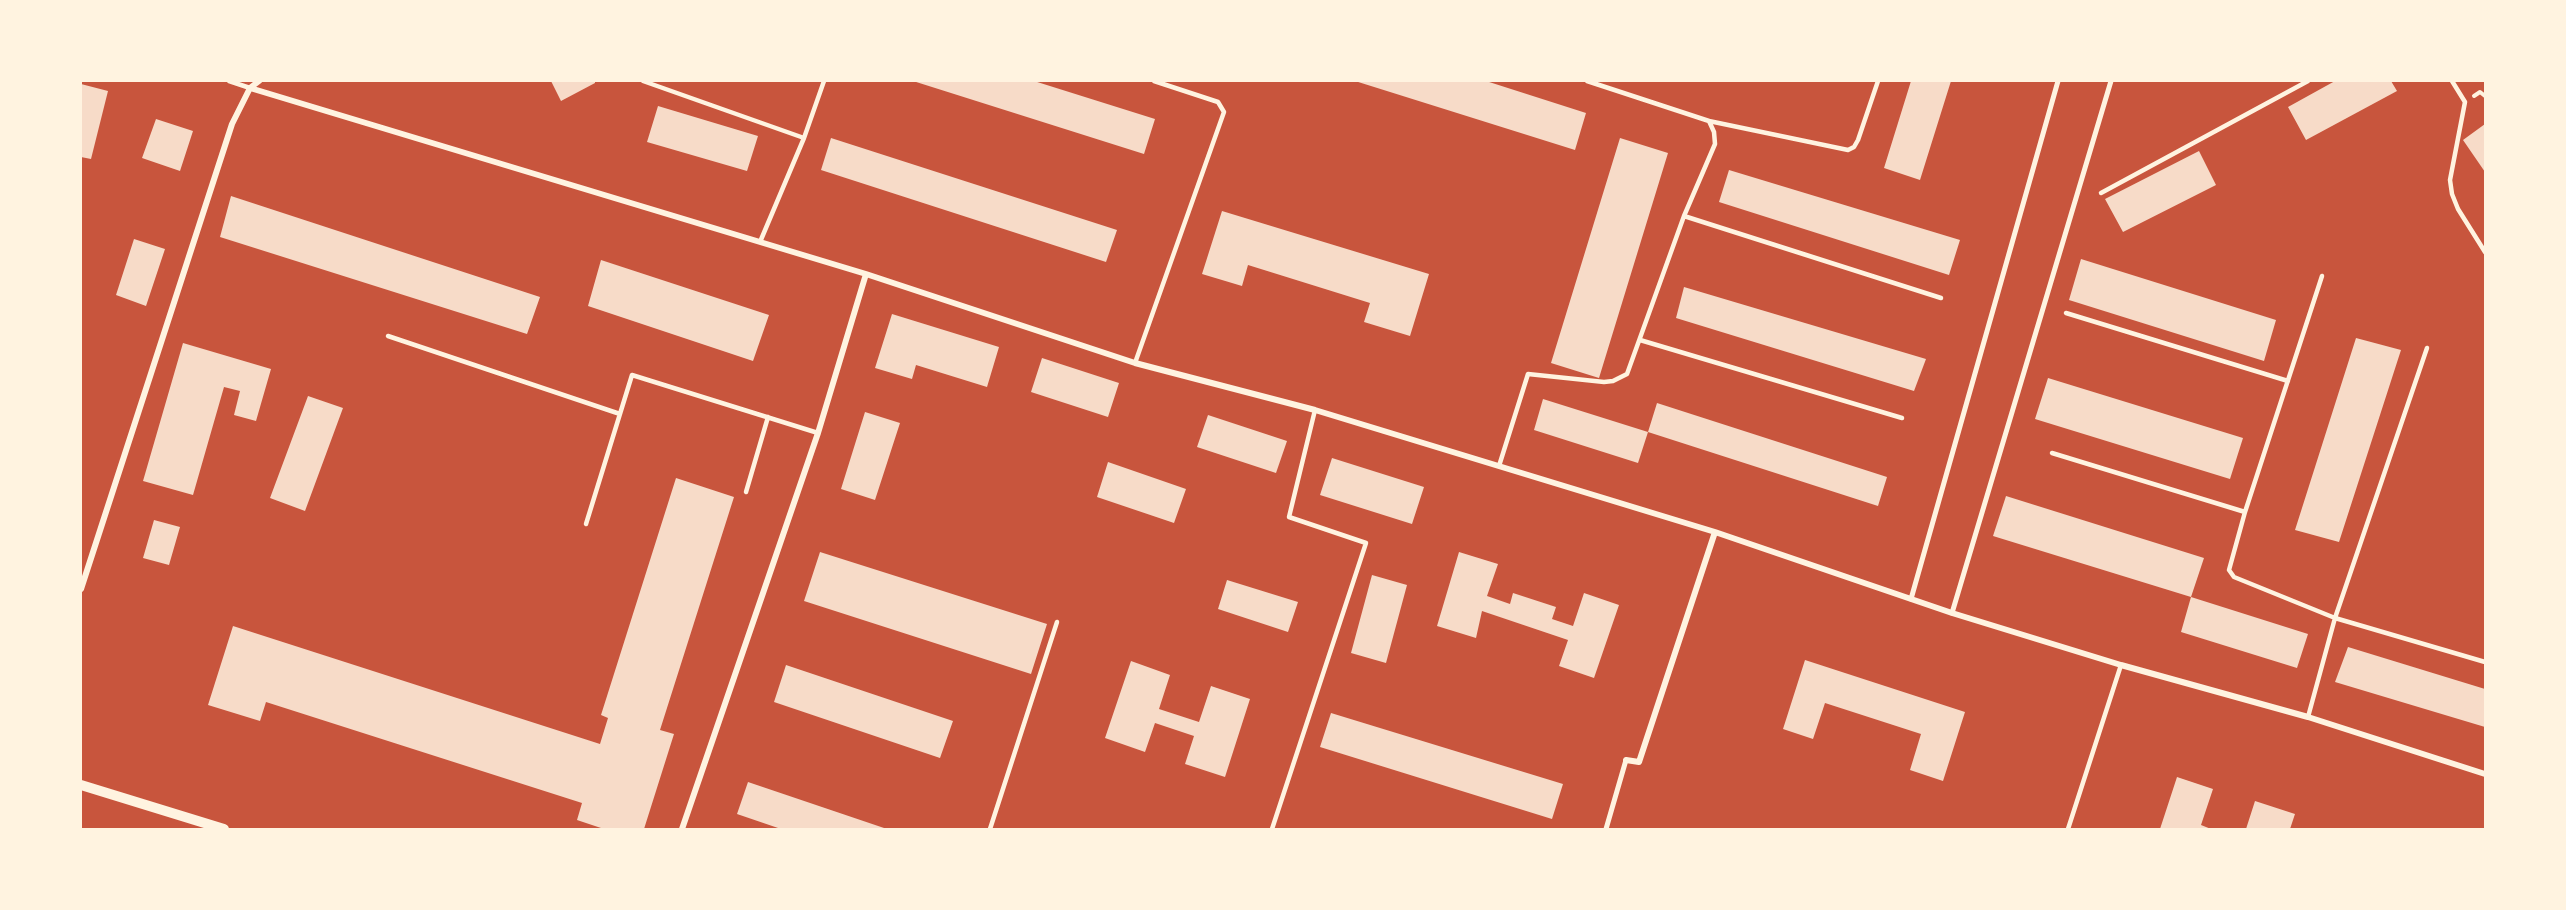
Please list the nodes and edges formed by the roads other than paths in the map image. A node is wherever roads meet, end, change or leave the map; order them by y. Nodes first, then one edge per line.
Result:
1 (229, 81) edge
2 (259, 81) edge
3 (643, 81) edge
4 (824, 81) edge
5 (1154, 81) edge
6 (1587, 81) edge
7 (1878, 81) edge
8 (2058, 81) edge
9 (2110, 81) edge
10 (2308, 81) edge
11 (2452, 81) edge
12 (250, 88) junction
13 (1709, 122) junction
14 (804, 138) junction
15 (2101, 193) dead end
16 (1684, 216) junction
17 (760, 242) junction
18 (2485, 252) edge
19 (866, 274) junction
20 (2322, 276) dead end
21 (1941, 298) dead end
22 (2066, 313) dead end
23 (388, 336) dead end
24 (1640, 340) junction
25 (2427, 348) dead end
26 (1135, 363) junction
27 (2288, 381) junction
28 (1315, 410) junction
29 (620, 414) junction
30 (768, 417) junction
31 (1902, 418) dead end
32 (818, 433) junction
33 (2052, 453) dead end
34 (1499, 466) junction
35 (746, 492) dead end
36 (2245, 512) junction
37 (586, 524) dead end
38 (1715, 532) junction
39 (81, 589) edge
40 (1911, 598) junction
41 (1952, 613) junction
42 (2335, 618) junction
43 (1057, 622) dead end
44 (2485, 662) edge
45 (2121, 665) junction
46 (2308, 717) junction
47 (1626, 760) joint
48 (2485, 774) edge
49 (81, 785) edge
50 (224, 829) edge
51 (682, 829) edge
52 (990, 829) edge
53 (1272, 829) edge
54 (1606, 829) edge
55 (2068, 829) edge

1 - 12 lane
2 - 12 street
3 - 14 lane
4 - 14 lane
5 - 26 lane
6 - 13 lane
7 - 13 lane
8 - 40 street
9 - 41 street
10 - 15 lane
11 - 18 lane
12 - 17 street
12 - 39 street
13 - 16 lane
14 - 17 lane
16 - 21 lane
16 - 24 lane
17 - 19 street
19 - 26 street
19 - 32 street
20 - 27 lane
22 - 27 lane
23 - 29 lane
24 - 31 lane
24 - 34 lane
25 - 42 lane
26 - 28 street
27 - 36 lane
28 - 34 street
28 - 53 lane
29 - 30 lane
29 - 37 lane
30 - 32 lane
30 - 35 lane
32 - 51 street
33 - 36 lane
34 - 38 street
36 - 42 lane
38 - 40 street
38 - 47 street
40 - 41 street
41 - 45 street
42 - 44 lane
42 - 46 lane
43 - 52 lane
45 - 46 street
45 - 55 lane
46 - 48 street
47 - 54 street
49 - 50 street

